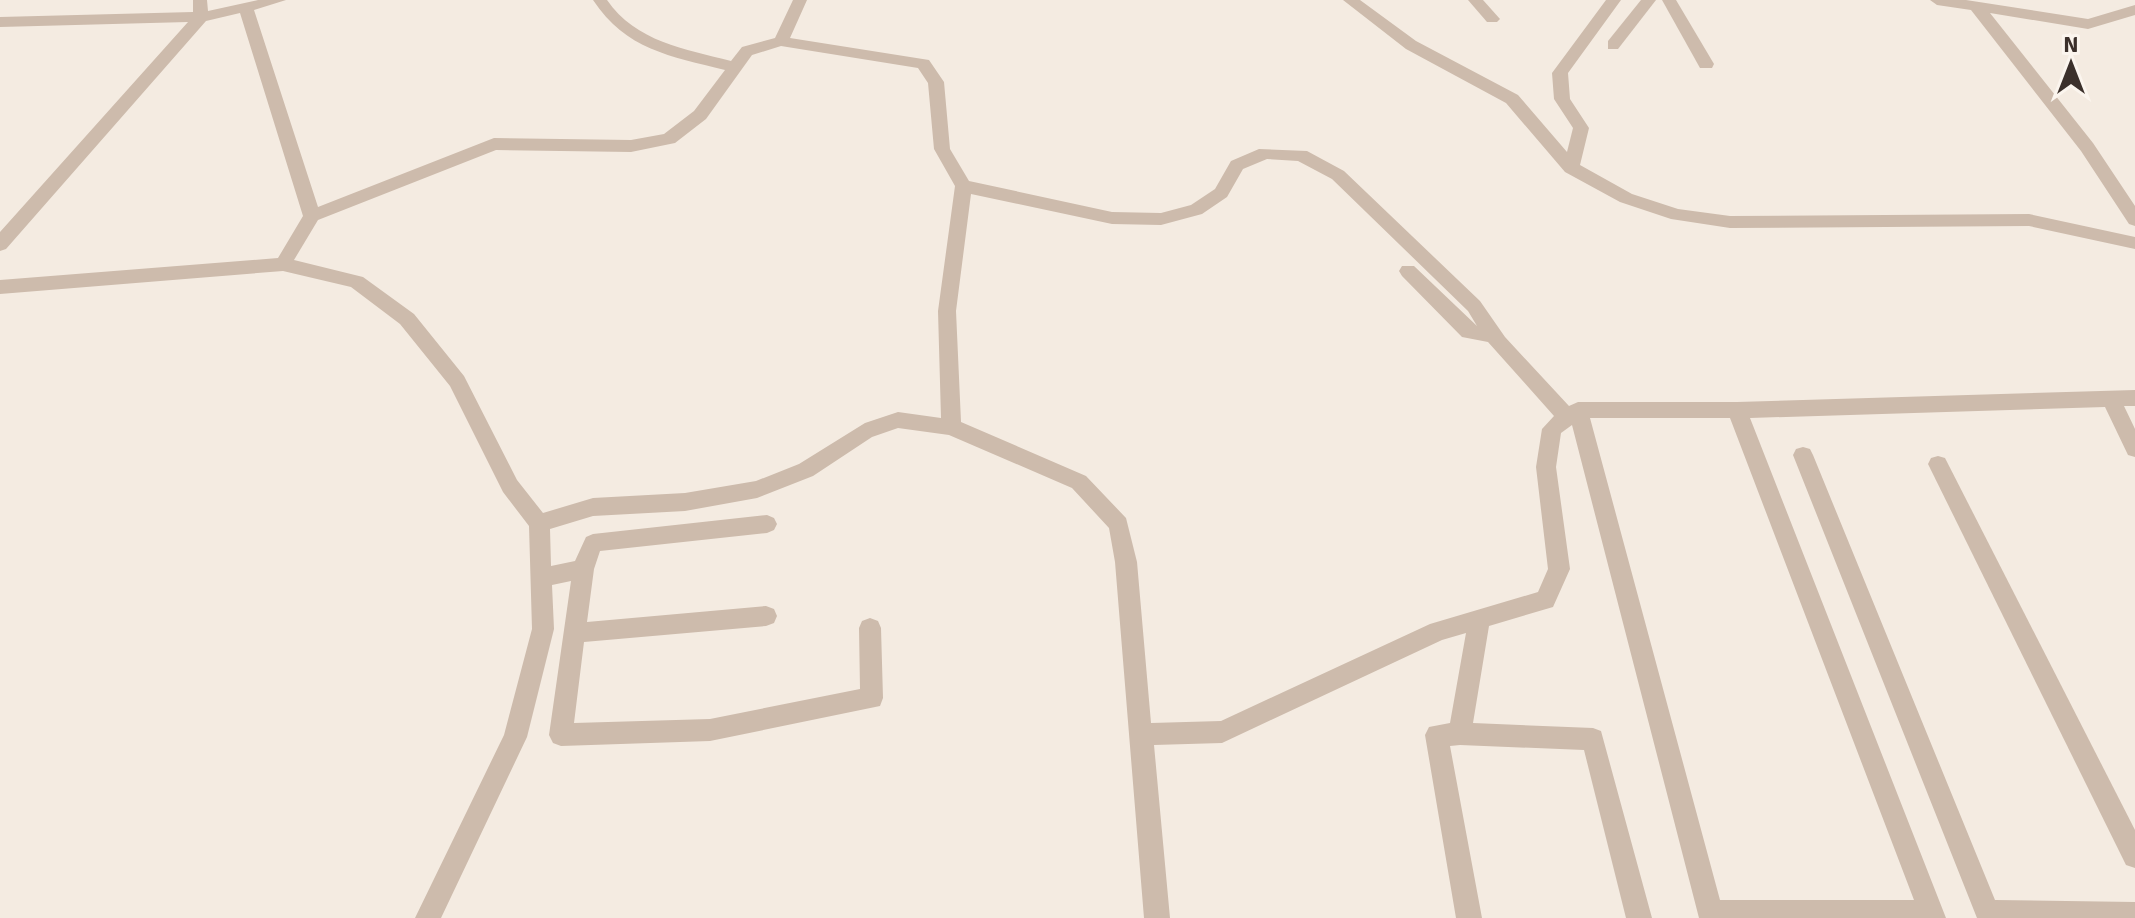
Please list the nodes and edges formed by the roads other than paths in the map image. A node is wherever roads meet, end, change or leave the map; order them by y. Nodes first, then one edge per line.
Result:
1 (279, 0) edge
2 (600, 0) edge
3 (800, 0) edge
4 (1350, 0) edge
5 (1475, 0) edge
6 (1614, 0) edge
7 (1649, 0) edge
8 (1669, 0) edge
9 (1937, 0) edge
10 (1976, 6) junction
11 (200, 8) edge
12 (246, 9) junction
13 (2135, 10) edge
14 (1492, 19) dead end
15 (0, 22) edge
16 (781, 41) junction
17 (1613, 45) dead end
18 (1706, 64) dead end
19 (735, 67) junction
20 (1571, 168) junction
21 (963, 186) junction
22 (312, 216) junction
23 (2135, 220) edge
24 (2135, 243) edge
25 (0, 244) edge
26 (283, 264) junction
27 (1408, 271) dead end
28 (0, 287) edge
29 (1494, 335) junction
30 (2135, 398) edge
31 (2111, 399) junction
32 (1737, 410) junction
33 (1573, 414) junction
34 (951, 427) junction
35 (2135, 449) edge
36 (1803, 455) dead end
37 (1938, 464) dead end
38 (539, 523) junction
39 (767, 524) dead end
40 (583, 569) junction
41 (541, 578) junction
42 (766, 616) dead end
43 (1479, 619) junction
44 (870, 628) dead end
45 (574, 633) junction
46 (1141, 734) junction
47 (1460, 734) junction
48 (2135, 856) edge
49 (1711, 915) edge
50 (1989, 915) edge
51 (2135, 915) edge
52 (1932, 916) edge
53 (428, 918) edge
54 (1157, 918) edge
55 (1469, 918) edge
56 (1639, 918) edge

1 - 12 street
2 - 19 street
3 - 16 street
4 - 20 street
5 - 14 street
6 - 20 street
7 - 17 street
8 - 18 street
9 - 10 street
10 - 13 street
10 - 23 street
11 - 12 street
11 - 15 street
11 - 25 street
12 - 22 street
16 - 19 street
16 - 21 street
19 - 22 street
20 - 24 street
21 - 29 street
21 - 34 street
22 - 26 street
26 - 28 street
26 - 38 street
27 - 29 street
29 - 33 street
30 - 31 street
31 - 32 street
31 - 35 street
32 - 33 street
32 - 52 street
33 - 43 street
33 - 49 street
34 - 38 street
34 - 46 street
36 - 50 street
37 - 48 street
38 - 41 street
39 - 40 street
40 - 41 street
40 - 45 street
41 - 53 street
42 - 45 street
43 - 46 street
43 - 47 street
44 - 45 street
46 - 54 street
47 - 55 street
47 - 56 street
49 - 52 street
50 - 51 street

